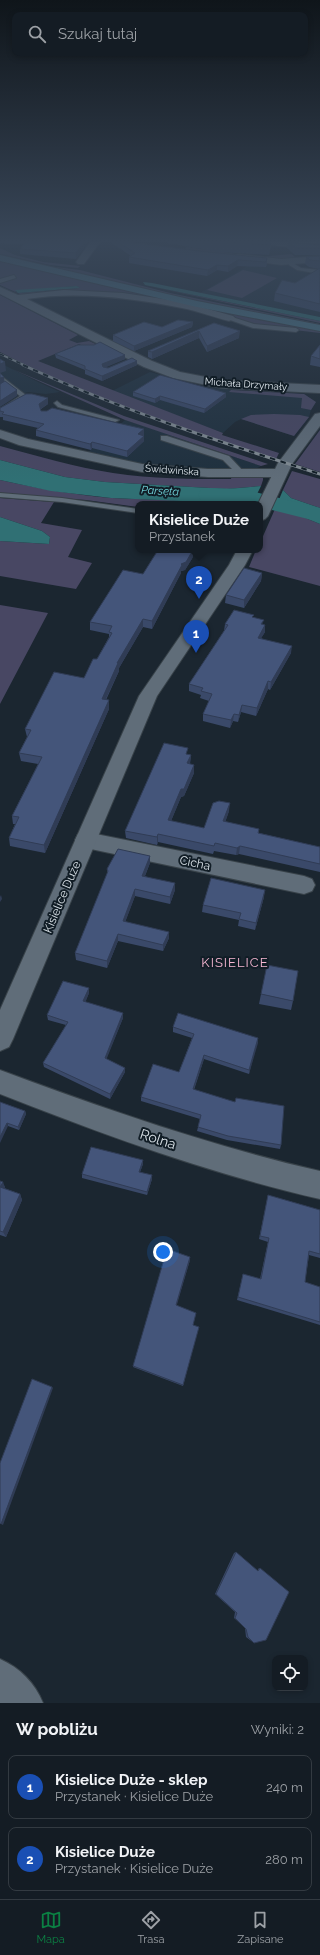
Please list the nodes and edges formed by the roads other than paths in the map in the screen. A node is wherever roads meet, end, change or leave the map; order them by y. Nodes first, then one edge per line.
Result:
1 (61, 321) edge
2 (221, 321) edge
3 (239, 321) edge
4 (286, 321) edge
5 (212, 325) edge
6 (320, 328) edge
7 (296, 330) dead end
8 (149, 351) edge
9 (132, 359) junction
10 (0, 377) edge
11 (320, 389) edge
12 (24, 396) junction
13 (33, 396) edge
14 (50, 409) edge
15 (0, 412) edge
16 (320, 418) edge
17 (115, 420) dead end
18 (0, 434) edge
19 (164, 438) dead end
20 (241, 473) junction
21 (277, 477) junction
22 (0, 495) edge
23 (263, 509) edge
24 (135, 511) edge
25 (243, 553) edge
26 (86, 840) junction
27 (304, 885) dead end
28 (5, 1013) edge
29 (0, 1039) edge
30 (0, 1082) edge
31 (320, 1185) edge
32 (0, 1679) edge
33 (23, 1703) edge

1 - 9 street, Michała Drzymały
2 - 5 street
3 - 7 lane
4 - 6 main road
8 - 9 street
9 - 11 street, Michała Drzymały
10 - 12 lane
12 - 13 lane
12 - 15 lane
14 - 17 lane
16 - 21 street
18 - 20 street, Świdwińska
19 - 20 lane
20 - 21 street, Świdwińska
21 - 23 street
22 - 24 lane
25 - 26 street, Kisielice Duże
26 - 27 street, Cicha
26 - 28 street, Kisielice Duże
28 - 29 street, Kisielice Duże
30 - 31 street, Rolna
32 - 33 street

